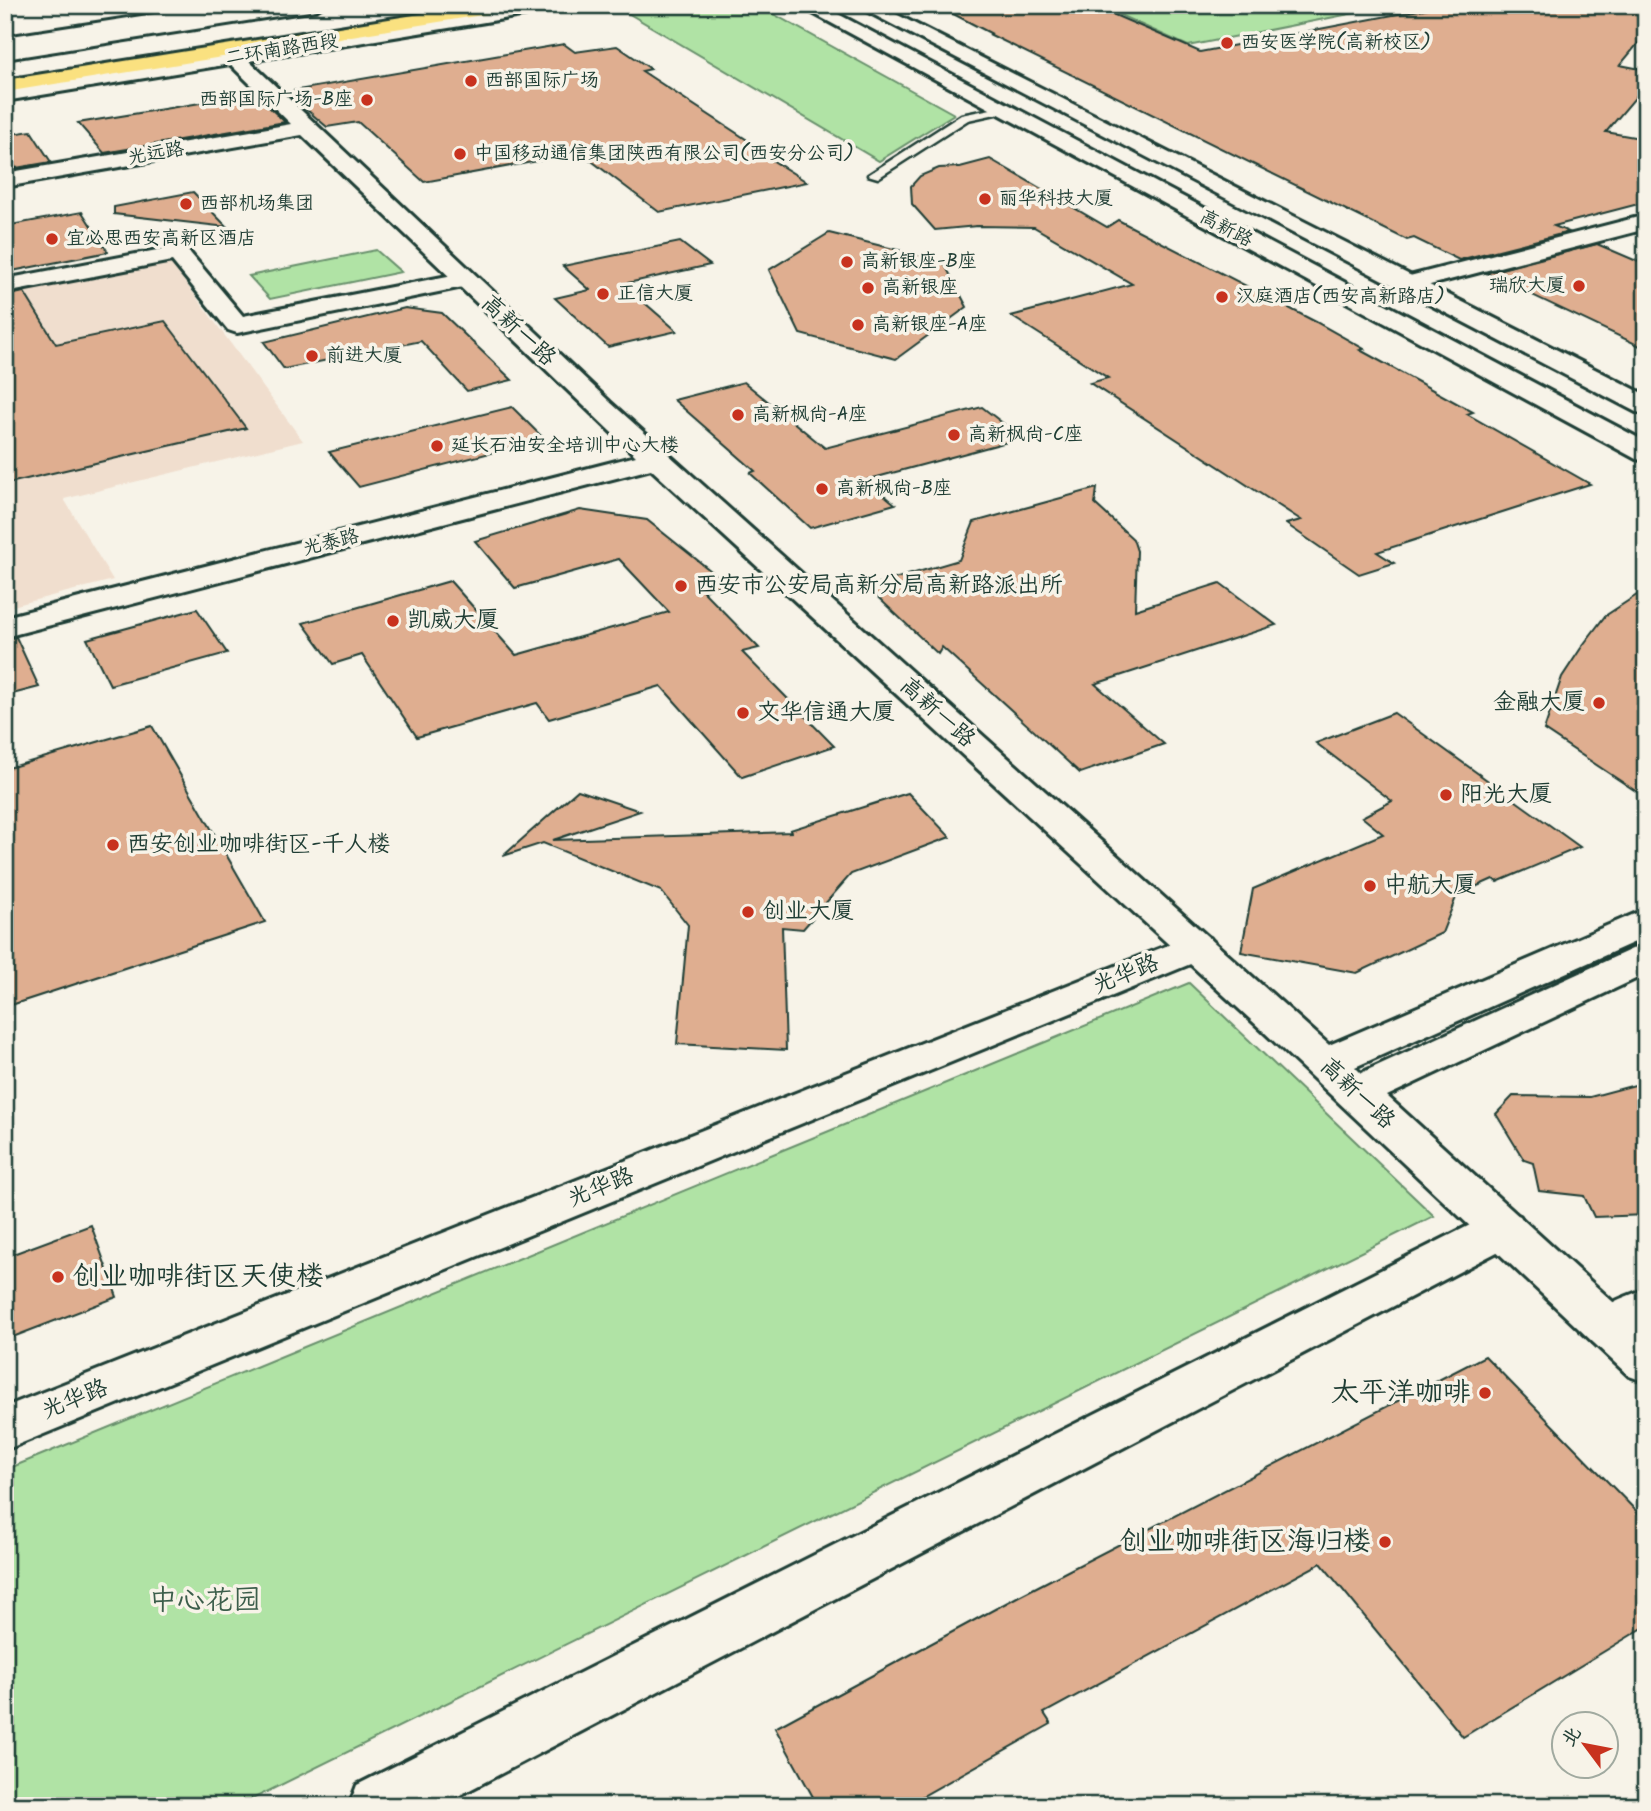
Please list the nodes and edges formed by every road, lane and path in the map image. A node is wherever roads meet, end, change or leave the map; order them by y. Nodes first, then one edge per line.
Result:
1 (250, 5) edge
2 (316, 5) edge
3 (420, 5) edge
4 (466, 5) edge
5 (513, 5) edge
6 (558, 5) edge
7 (807, 5) edge
8 (864, 5) edge
9 (337, 12) dead end
10 (5, 43) edge
11 (5, 53) edge
12 (235, 58) junction
13 (5, 63) edge
14 (5, 70) edge
15 (5, 78) edge
16 (5, 86) edge
17 (5, 95) edge
18 (1002, 110) junction
19 (306, 128) junction
20 (874, 176) dead end
21 (5, 180) edge
22 (1646, 222) edge
23 (463, 280) junction
24 (1407, 284) junction
25 (5, 286) edge
26 (1646, 406) edge
27 (1646, 453) edge
28 (656, 459) junction
29 (5, 627) edge
30 (1646, 922) edge
31 (1196, 947) junction
32 (1646, 958) edge
33 (1324, 1064) junction
34 (1355, 1093) junction
35 (1504, 1228) junction
36 (1628, 1318) edge
37 (1646, 1362) edge
38 (5, 1429) edge
39 (378, 1806) edge

1 - 10 street
2 - 11 street, 二环南路西段
3 - 14 highway, 二环南路西段
4 - 15 highway, 二环南路西段
5 - 16 highway
6 - 12 street, 二环南路西段
7 - 18 street, 高新路
8 - 24 street, 高新路
9 - 13 highway
12 - 17 street, 二环南路西段
12 - 19 street, 高新一路
18 - 20 lane
18 - 27 street, 高新路
19 - 21 street, 光远路
19 - 23 street, 高新一路
22 - 24 street
23 - 25 street
23 - 28 street, 高新一路
24 - 26 street, 高新路
28 - 29 street, 光泰路
28 - 31 street, 高新一路
30 - 33 street
31 - 33 street, 高新一路
31 - 38 street, 光华路
32 - 34 street
33 - 34 street, 高新一路
34 - 35 street, 高新一路
35 - 36 street, 高新一路
35 - 39 street
36 - 37 street, 高新一路

